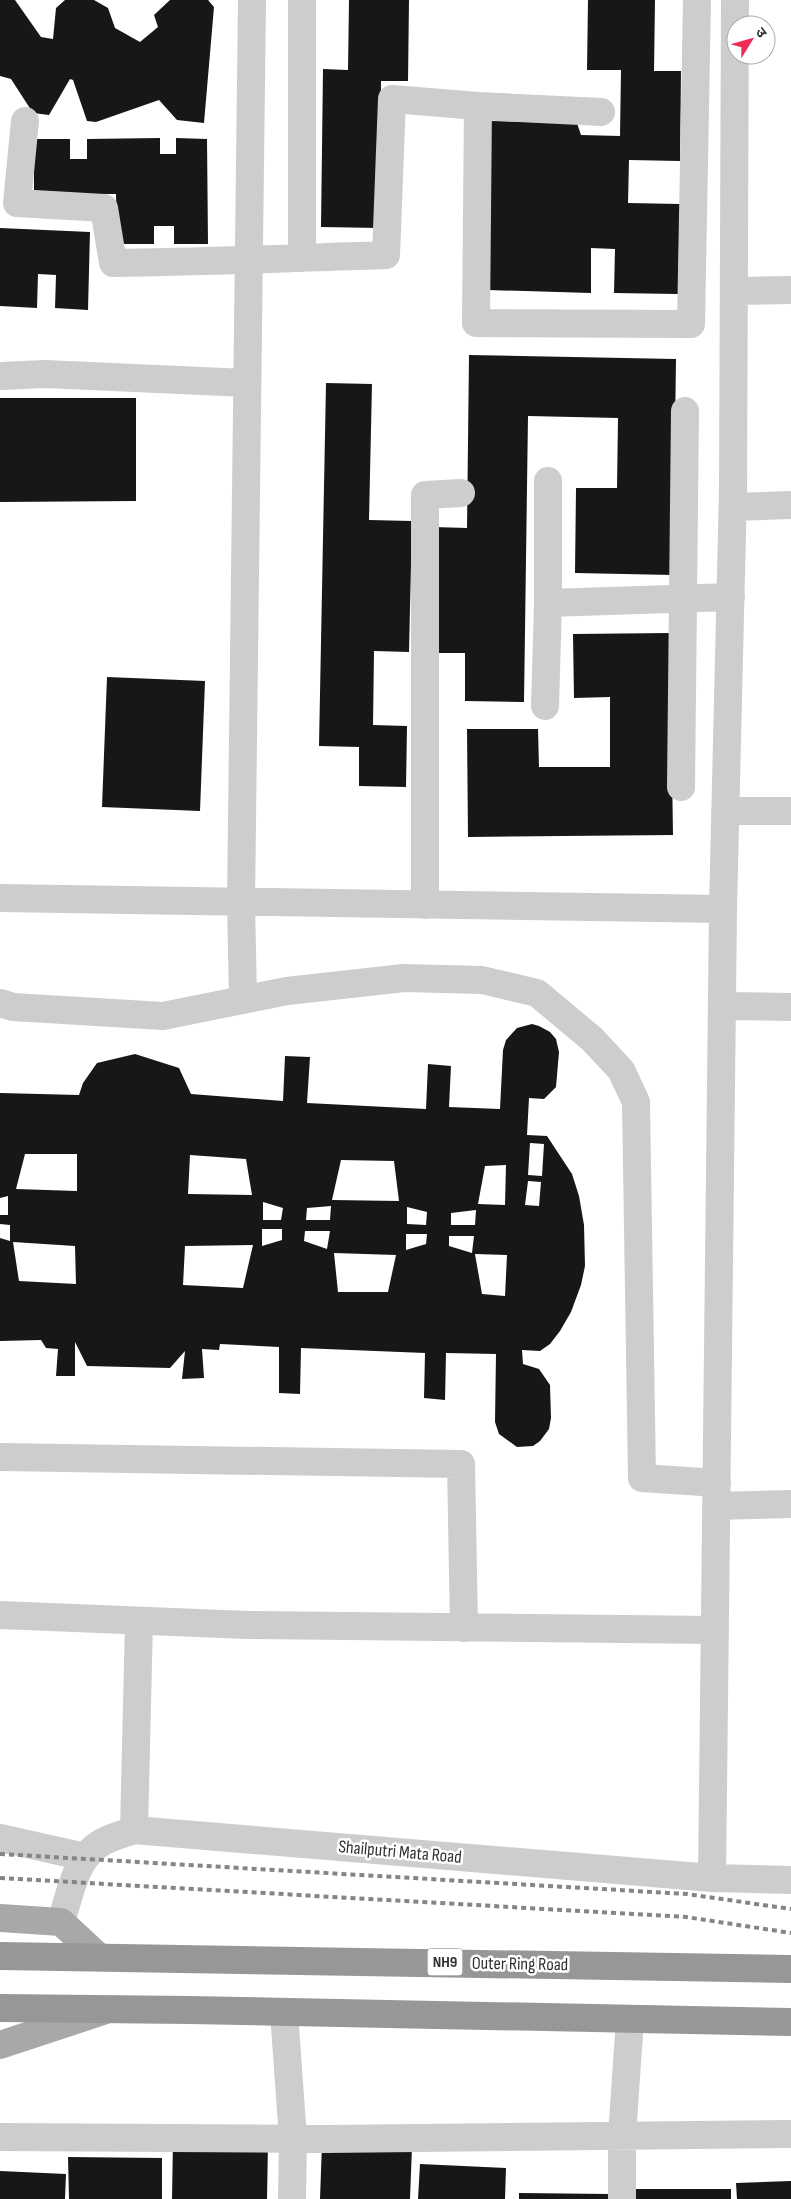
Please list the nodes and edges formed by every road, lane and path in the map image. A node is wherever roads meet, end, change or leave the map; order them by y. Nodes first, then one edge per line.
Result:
1 (252, 0) edge
2 (302, 0) edge
3 (697, 0) edge
4 (735, 0) edge
5 (478, 106) junction
6 (601, 112) dead end
7 (25, 122) dead end
8 (302, 258) junction
9 (249, 261) junction
10 (791, 290) edge
11 (734, 291) junction
12 (0, 376) edge
13 (247, 383) junction
14 (685, 411) dead end
15 (548, 481) dead end
16 (461, 493) dead end
17 (791, 505) edge
18 (733, 507) junction
19 (730, 597) junction
20 (682, 599) junction
21 (548, 603) junction
22 (545, 706) dead end
23 (681, 788) dead end
24 (726, 810) junction
25 (791, 811) edge
26 (0, 898) edge
27 (241, 903) junction
28 (424, 905) junction
29 (723, 909) junction
30 (243, 1000) junction
31 (0, 1003) edge
32 (722, 1006) junction
33 (791, 1007) edge
34 (0, 1457) edge
35 (716, 1495) junction
36 (791, 1504) edge
37 (0, 1616) edge
38 (139, 1621) junction
39 (464, 1628) junction
40 (715, 1630) junction
41 (134, 1830) junction
42 (0, 1838) edge
43 (85, 1857) junction
44 (712, 1878) junction
45 (791, 1880) edge
46 (0, 1918) edge
47 (61, 1922) junction
48 (0, 1956) edge
49 (99, 1957) junction
50 (791, 1969) edge
51 (0, 2008) edge
52 (107, 2009) junction
53 (284, 2012) junction
54 (630, 2019) junction
55 (791, 2022) edge
56 (0, 2045) edge
57 (791, 2134) edge
58 (622, 2136) junction
59 (0, 2138) edge
60 (292, 2139) junction
61 (292, 2199) edge
62 (622, 2199) edge

1 - 9 street
2 - 8 street
3 - 5 street
4 - 11 street
5 - 6 street
5 - 8 street
7 - 9 street
8 - 9 street
9 - 13 street
10 - 11 street
11 - 18 street
12 - 13 street
13 - 27 street
14 - 20 street
15 - 21 street
16 - 28 street
17 - 18 street
18 - 19 street
19 - 20 street
19 - 24 street
20 - 21 street
20 - 23 street
21 - 22 street
24 - 25 street
24 - 29 street
26 - 27 street
27 - 28 street
27 - 30 street
28 - 29 street
29 - 32 street
30 - 31 street
30 - 35 street
32 - 33 street
32 - 35 street
34 - 39 street
35 - 36 street
35 - 40 street
37 - 38 street
38 - 39 street
38 - 41 street
39 - 40 street
40 - 44 street
41 - 43 street, Shailputri Mata Road
41 - 44 street, Shailputri Mata Road
42 - 43 street
43 - 47 street, Shailputri Mata Road
44 - 45 street, Shailputri Mata Road
46 - 47 main road
47 - 49 main road
48 - 49 highway, NH9
49 - 50 highway, Outer Ring Road / NH9
51 - 52 highway
52 - 53 highway
52 - 56 main road
53 - 54 highway
53 - 60 street
54 - 55 highway
54 - 58 street
57 - 58 street
58 - 60 street
58 - 62 street
59 - 60 street
60 - 61 street

